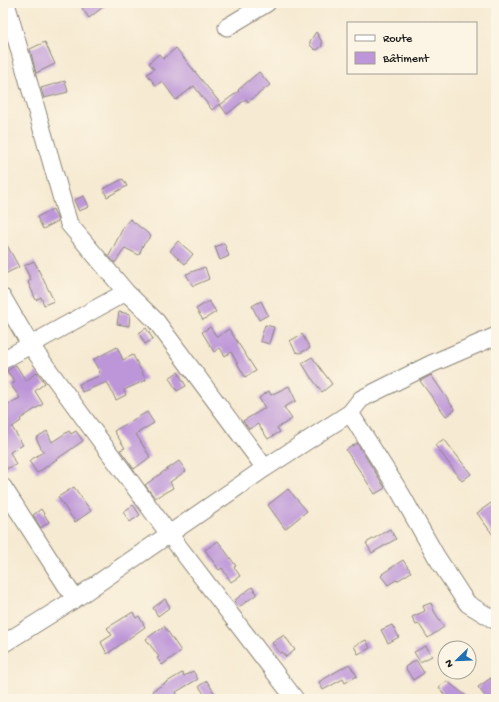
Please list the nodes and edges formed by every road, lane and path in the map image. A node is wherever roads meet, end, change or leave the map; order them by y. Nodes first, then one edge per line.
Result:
1 (6, 3) edge
2 (267, 3) edge
3 (227, 27) dead end
4 (126, 292) junction
5 (3, 298) edge
6 (496, 336) edge
7 (31, 346) junction
8 (3, 360) edge
9 (350, 413) junction
10 (265, 468) junction
11 (3, 487) edge
12 (169, 534) junction
13 (75, 599) junction
14 (496, 621) edge
15 (3, 644) edge
16 (295, 699) edge

1 - 4 street
2 - 3 street
4 - 7 street
4 - 10 street
5 - 7 street
6 - 9 street
7 - 8 street
7 - 12 street
9 - 10 street
9 - 14 street
10 - 12 street
11 - 13 street
12 - 13 street
12 - 16 street
13 - 15 street

